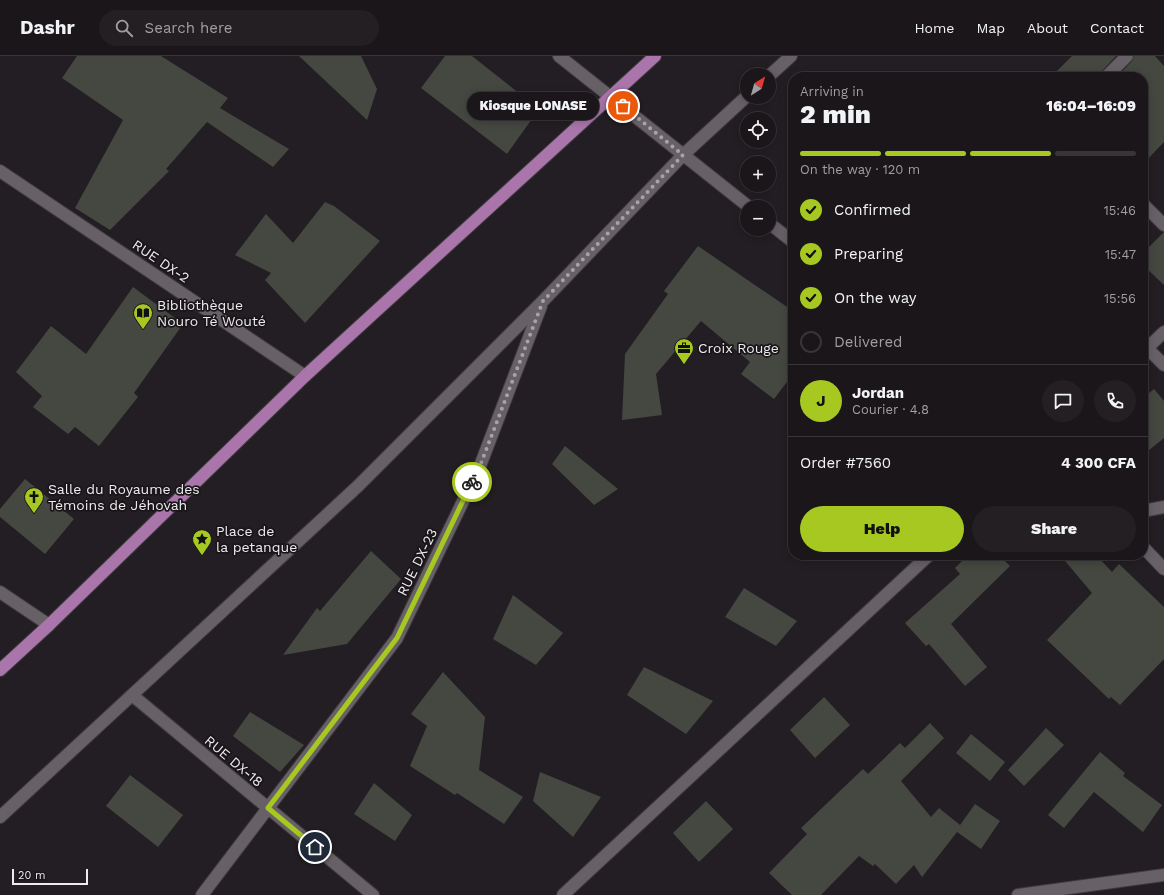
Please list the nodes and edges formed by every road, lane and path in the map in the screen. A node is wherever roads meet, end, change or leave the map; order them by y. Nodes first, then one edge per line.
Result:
1 (560, 56) edge
2 (655, 56) edge
3 (790, 56) edge
4 (1127, 56) edge
5 (776, 69) edge
6 (1111, 72) edge
7 (610, 96) junction
8 (740, 102) edge
9 (683, 155) junction
10 (0, 171) edge
11 (740, 200) edge
12 (1148, 209) edge
13 (1164, 225) edge
14 (776, 229) edge
15 (788, 238) edge
16 (543, 301) junction
17 (1164, 332) edge
18 (1148, 347) edge
19 (1148, 352) edge
20 (1164, 365) edge
21 (305, 376) junction
22 (1164, 507) edge
23 (1148, 510) edge
24 (1148, 552) edge
25 (924, 560) edge
26 (1164, 569) edge
27 (0, 592) edge
28 (49, 625) junction
29 (0, 670) edge
30 (132, 695) junction
31 (268, 808) junction
32 (0, 817) edge
33 (1164, 875) edge
34 (202, 895) edge
35 (373, 895) edge
36 (563, 895) edge
37 (1018, 895) edge

1 - 7 street
2 - 7 main road
3 - 5 street
4 - 6 street
7 - 9 street
7 - 21 main road
8 - 9 street
9 - 11 street
9 - 16 street
10 - 21 street, RUE DX-2
12 - 13 street
14 - 15 street
16 - 30 street
16 - 31 street, RUE DX-23
17 - 18 street
19 - 20 street
21 - 28 main road
22 - 23 street
24 - 26 street
25 - 36 street
27 - 28 street
28 - 29 main road
30 - 31 street, RUE DX-18
30 - 32 street
31 - 34 street, RUE DX-23
31 - 35 street, RUE DX-18
33 - 37 street

